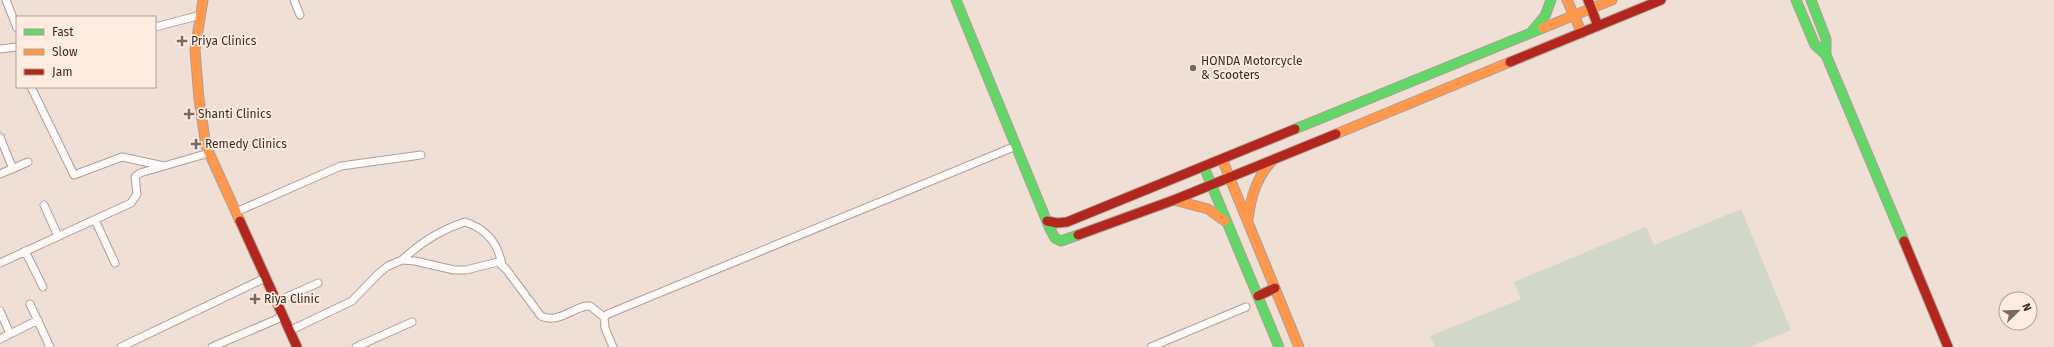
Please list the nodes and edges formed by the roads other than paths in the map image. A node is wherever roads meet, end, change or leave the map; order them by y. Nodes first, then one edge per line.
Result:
1 (6, 0) edge
2 (203, 0) edge
3 (294, 0) edge
4 (956, 0) edge
5 (1551, 0) edge
6 (1567, 0) edge
7 (1612, 0) edge
8 (1661, 0) edge
9 (1796, 0) edge
10 (1811, 0) edge
11 (1589, 4) edge
12 (201, 14) junction
13 (300, 15) dead end
14 (1573, 16) junction
15 (16, 25) edge
16 (1598, 26) junction
17 (156, 27) edge
18 (1582, 33) junction
19 (1529, 34) junction
20 (16, 47) edge
21 (0, 48) edge
22 (1826, 55) junction
23 (31, 88) edge
24 (0, 137) edge
25 (1016, 146) junction
26 (209, 153) junction
27 (421, 155) dead end
28 (1222, 159) junction
29 (1275, 159) junction
30 (28, 162) dead end
31 (164, 166) junction
32 (1204, 167) junction
33 (13, 169) junction
34 (0, 174) edge
35 (1230, 177) junction
36 (1211, 185) junction
37 (1174, 200) junction
38 (44, 205) dead end
39 (236, 212) junction
40 (95, 220) junction
41 (1247, 220) junction
42 (1047, 221) junction
43 (1227, 224) junction
44 (58, 236) junction
45 (25, 251) junction
46 (402, 260) junction
47 (0, 263) edge
48 (115, 263) dead end
49 (502, 265) junction
50 (265, 278) junction
51 (318, 283) dead end
52 (42, 287) dead end
53 (1275, 288) junction
54 (1258, 296) junction
55 (276, 302) junction
56 (30, 304) dead end
57 (1246, 307) dead end
58 (0, 312) edge
59 (282, 317) junction
60 (604, 317) junction
61 (38, 320) junction
62 (412, 322) dead end
63 (289, 331) junction
64 (10, 334) junction
65 (0, 339) edge
66 (50, 347) edge
67 (122, 347) edge
68 (212, 347) edge
69 (297, 347) edge
70 (356, 347) edge
71 (613, 347) edge
72 (1151, 347) edge
73 (1279, 347) edge
74 (1299, 347) edge
75 (1948, 347) edge

1 - 15 street
2 - 12 main road
3 - 13 street
4 - 25 main road
5 - 19 main road
6 - 14 main road
7 - 11 main road
8 - 16 main road
9 - 22 main road
10 - 22 main road
11 - 14 main road
11 - 16 main road
12 - 17 street
12 - 26 main road
14 - 18 main road
14 - 19 main road
16 - 18 main road
18 - 29 main road
19 - 28 main road
20 - 21 street
22 - 75 main road
23 - 31 street
24 - 33 street
25 - 42 main road
25 - 60 street
26 - 31 street
26 - 39 main road
27 - 39 street
28 - 32 main road
28 - 35 main road
29 - 35 main road
29 - 41 main road
30 - 33 street
31 - 40 street
32 - 36 main road
32 - 42 main road
33 - 34 street
35 - 36 main road
35 - 41 main road
36 - 37 main road
36 - 43 main road
37 - 42 main road
37 - 43 main road
38 - 44 street
39 - 50 main road
40 - 44 street
40 - 48 street
41 - 53 main road
43 - 54 main road
44 - 45 street
45 - 47 street
45 - 52 street
46 - 49 street
46 - 49 street
46 - 63 street
49 - 60 street
50 - 55 main road
50 - 67 street
51 - 55 street
53 - 54 main road
53 - 74 main road
54 - 73 main road
55 - 59 main road
56 - 61 street
57 - 72 street
58 - 64 street
59 - 63 main road
59 - 68 street
60 - 71 street
61 - 64 street
61 - 66 street
62 - 70 street
63 - 69 main road
64 - 65 street

